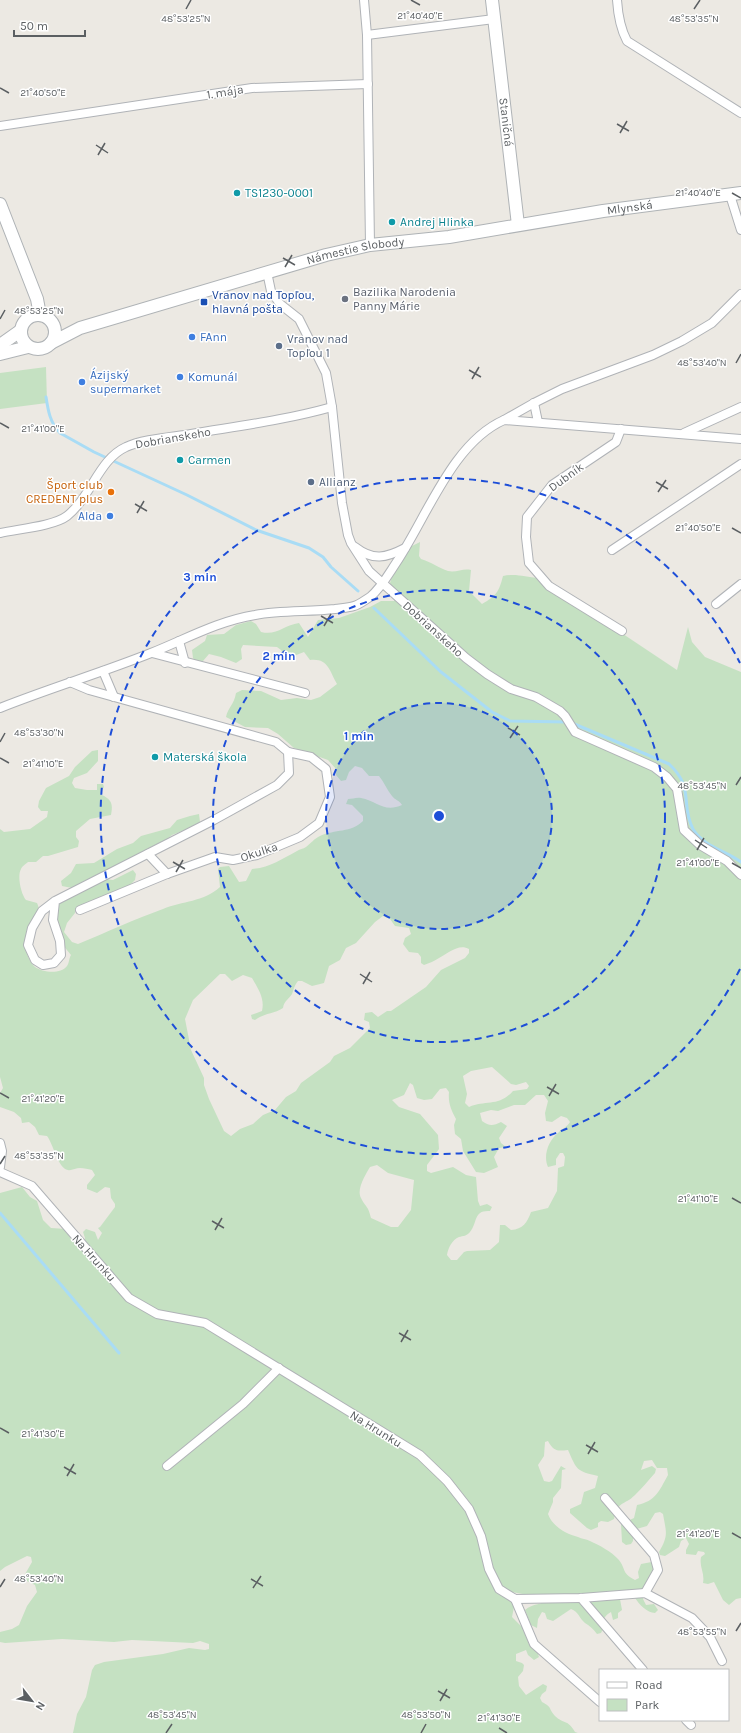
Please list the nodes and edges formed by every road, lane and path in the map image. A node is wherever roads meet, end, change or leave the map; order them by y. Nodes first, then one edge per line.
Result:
1 (364, 0) edge
2 (492, 0) edge
3 (617, 0) edge
4 (494, 19) junction
5 (367, 35) junction
6 (368, 84) junction
7 (741, 113) edge
8 (0, 126) edge
9 (735, 194) edge
10 (0, 204) edge
11 (518, 225) junction
12 (741, 230) edge
13 (370, 245) junction
14 (268, 272) junction
15 (31, 284) junction
16 (741, 294) edge
17 (40, 315) junction
18 (52, 323) junction
19 (22, 325) junction
20 (80, 328) junction
21 (51, 343) junction
22 (0, 345) edge
23 (28, 346) junction
24 (0, 354) edge
25 (534, 402) junction
26 (332, 407) junction
27 (741, 407) edge
28 (504, 420) junction
29 (538, 422) junction
30 (621, 429) junction
31 (682, 434) junction
32 (741, 439) edge
33 (741, 464) edge
34 (0, 532) edge
35 (350, 543) junction
36 (407, 547) junction
37 (612, 550) dead end
38 (382, 584) junction
39 (741, 584) edge
40 (716, 604) dead end
41 (622, 631) dead end
42 (179, 641) junction
43 (152, 653) junction
44 (185, 663) junction
45 (103, 671) junction
46 (70, 682) junction
47 (305, 693) dead end
48 (114, 697) junction
49 (0, 708) edge
50 (288, 752) junction
51 (148, 854) junction
52 (167, 874) junction
53 (741, 875) edge
54 (55, 902) junction
55 (80, 910) dead end
56 (0, 1143) edge
57 (0, 1167) edge
58 (0, 1172) edge
59 (279, 1368) junction
60 (167, 1466) dead end
61 (605, 1498) dead end
62 (645, 1593) junction
63 (581, 1598) junction
64 (515, 1599) junction
65 (722, 1661) dead end
66 (642, 1669) edge
67 (599, 1701) edge

1 - 5 street
2 - 4 street, Staničná
3 - 7 street
4 - 5 street
4 - 11 street, Staničná
5 - 6 street
6 - 8 street, 1. mája
6 - 13 street
9 - 11 street, Mlynská
9 - 12 street
10 - 15 street
11 - 13 street, Námestie Slobody
13 - 14 street, Námestie Slobody
14 - 20 street, Námestie Slobody
14 - 26 street, Dobrianskeho
15 - 17 street
15 - 19 street
16 - 25 street
17 - 18 street
17 - 19 street
18 - 20 street
18 - 21 street
19 - 22 street
19 - 23 street
20 - 21 street, Námestie Slobody
21 - 23 street
23 - 24 street
25 - 28 street
25 - 29 street
26 - 34 street, Dobrianskeho
26 - 35 street, Dobrianskeho
27 - 31 street
28 - 29 street
28 - 36 street
29 - 30 street
30 - 31 street
30 - 41 street, Dubník
31 - 32 street
33 - 37 street
35 - 36 street
35 - 38 street, Dobrianskeho
36 - 38 street
38 - 42 street
38 - 53 street, Dobrianskeho
39 - 40 street
42 - 43 street
42 - 44 street
43 - 44 street
43 - 45 street
44 - 47 street
45 - 46 street
45 - 48 street
46 - 48 street, Okulka
46 - 49 street
48 - 50 street, Okulka
50 - 51 street
50 - 52 street, Okulka
51 - 52 street
51 - 54 street
52 - 55 street, Okulka
54 - 54 street
56 - 57 street
58 - 59 street, Na Hrunku
59 - 60 street
59 - 64 street, Na Hrunku
61 - 62 street
62 - 63 street
62 - 65 street
63 - 64 street
63 - 66 street
64 - 67 street

